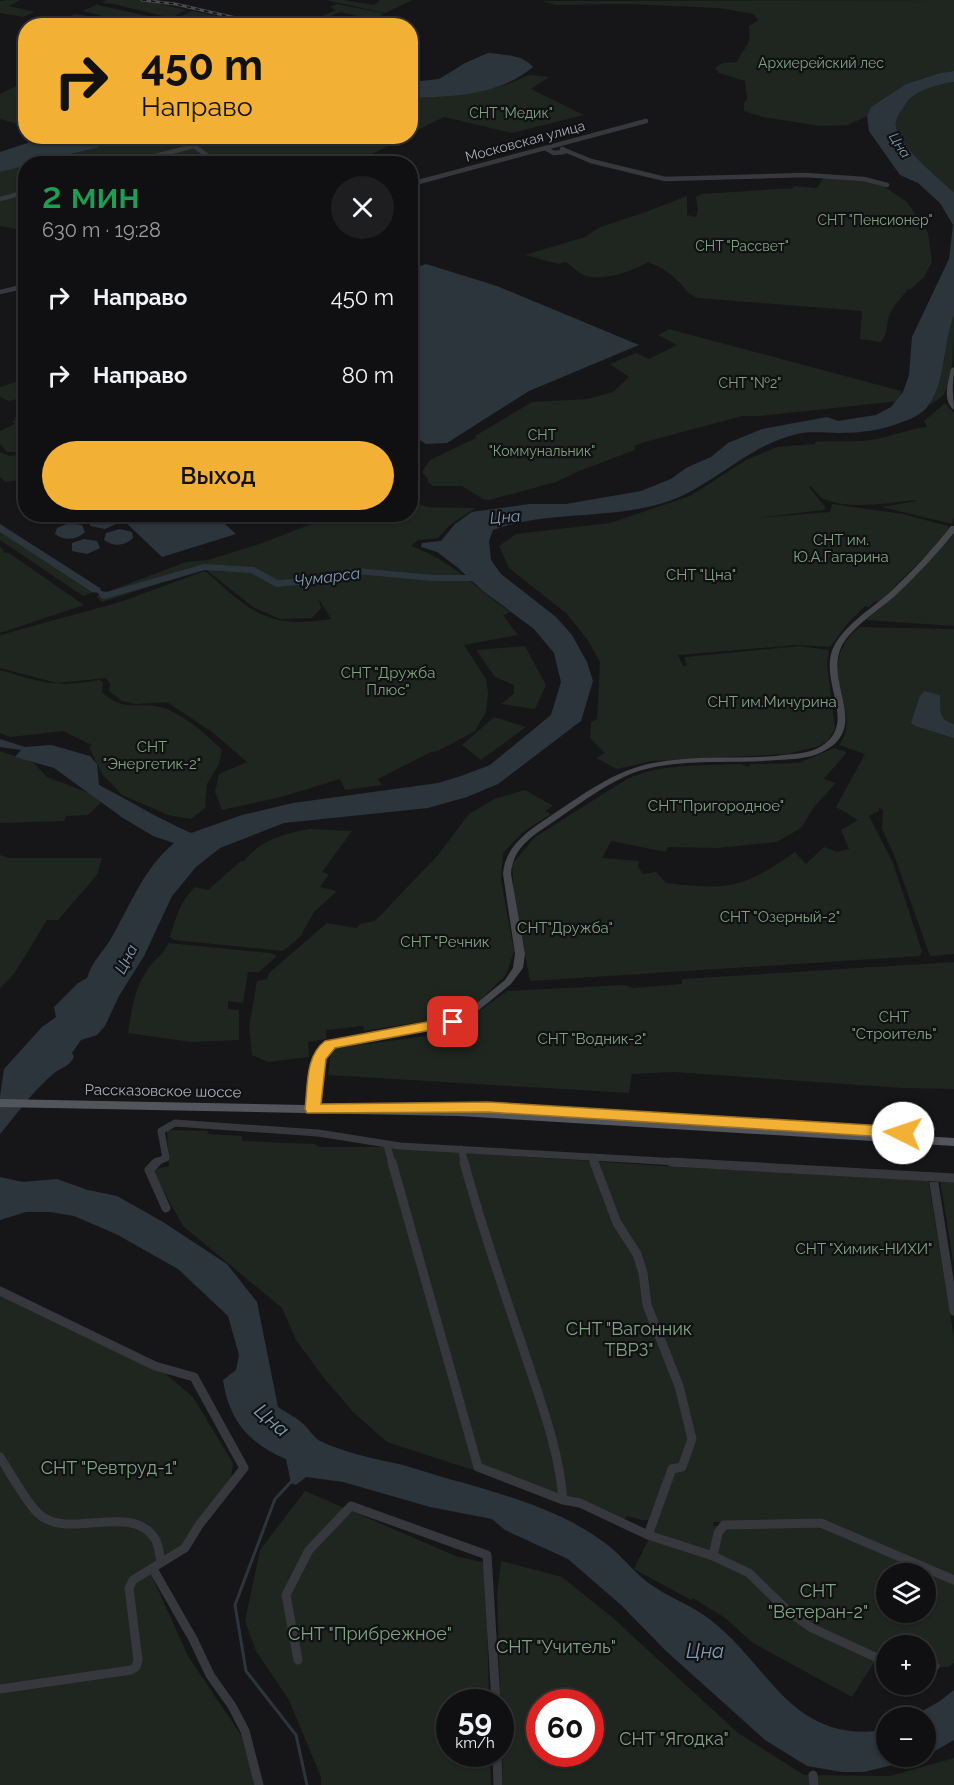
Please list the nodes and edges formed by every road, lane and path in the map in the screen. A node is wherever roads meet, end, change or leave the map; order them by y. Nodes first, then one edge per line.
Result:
1 (646, 121) dead end
2 (554, 145) junction
3 (545, 148) junction
4 (562, 149) junction
5 (156, 156) edge
6 (208, 156) edge
7 (418, 182) edge
8 (887, 185) dead end
9 (18, 194) edge
10 (0, 199) edge
11 (18, 288) edge
12 (0, 292) edge
13 (954, 369) edge
14 (953, 380) edge
15 (954, 408) edge
16 (954, 528) edge
17 (0, 1103) edge
18 (319, 1109) junction
19 (954, 1136) edge
20 (954, 1142) edge
21 (387, 1145) junction
22 (461, 1149) junction
23 (592, 1157) junction
24 (933, 1177) junction
25 (954, 1178) edge
26 (166, 1208) dead end
27 (0, 1291) edge
28 (954, 1311) edge
29 (0, 1457) edge
30 (563, 1500) junction
31 (648, 1535) junction
32 (713, 1556) junction
33 (157, 1565) junction
34 (954, 1580) edge
35 (876, 1657) edge
36 (298, 1660) dead end
37 (0, 1689) edge
38 (495, 1689) edge
39 (497, 1767) edge
40 (259, 1785) edge
41 (498, 1785) edge

1 - 2 street, Московская улица
2 - 3 street, Московская улица
2 - 4 street
3 - 4 street
3 - 7 street, Московская улица
4 - 8 street
5 - 6 street
9 - 10 street
11 - 12 street
13 - 14 street
14 - 15 street
16 - 18 street
17 - 18 main road, Рассказовское шоссе
18 - 19 main road, Рассказовское шоссе
18 - 20 main road, Рассказовское шоссе
21 - 22 street
21 - 26 street
21 - 30 street
22 - 23 street
22 - 30 street
23 - 24 street
23 - 31 street
24 - 25 street
24 - 28 street
27 - 33 street
29 - 33 street
30 - 31 street
31 - 32 street
32 - 34 street
32 - 35 street
33 - 37 street
33 - 40 street
36 - 38 street
39 - 41 street

